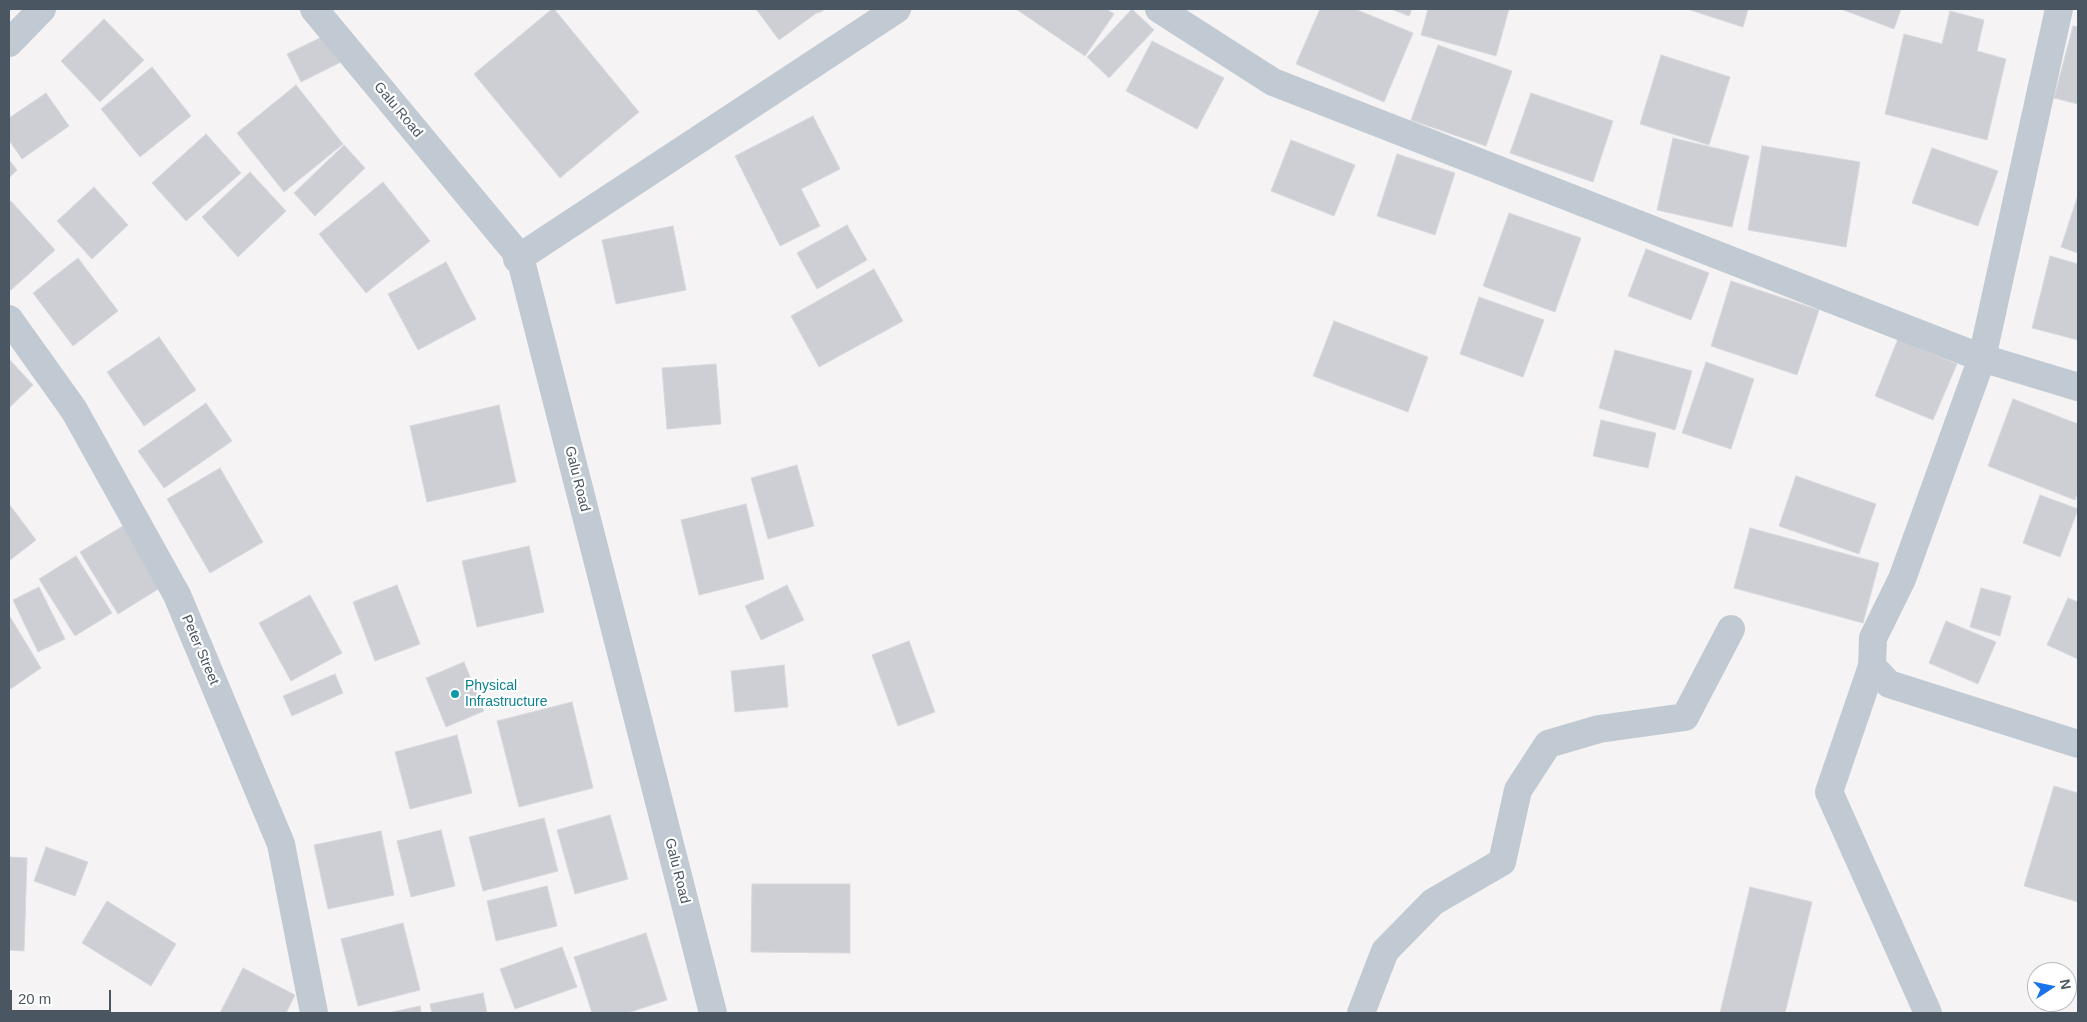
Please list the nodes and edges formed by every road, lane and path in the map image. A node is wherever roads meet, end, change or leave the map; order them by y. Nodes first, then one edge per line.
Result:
1 (42, 9) edge
2 (314, 9) edge
3 (897, 9) edge
4 (1159, 9) edge
5 (2059, 9) edge
6 (9, 43) edge
7 (519, 258) junction
8 (9, 319) edge
9 (1982, 358) junction
10 (2078, 387) edge
11 (1731, 629) dead end
12 (1872, 666) junction
13 (2078, 744) edge
14 (314, 1013) edge
15 (713, 1013) edge
16 (1361, 1013) edge
17 (1928, 1013) edge

1 - 6 street
2 - 7 street, Galu Road
3 - 7 street
4 - 9 street
5 - 9 street
7 - 15 street, Galu Road
8 - 14 street, Peter Street
9 - 10 street
9 - 12 street
11 - 16 street
12 - 13 street
12 - 17 street

